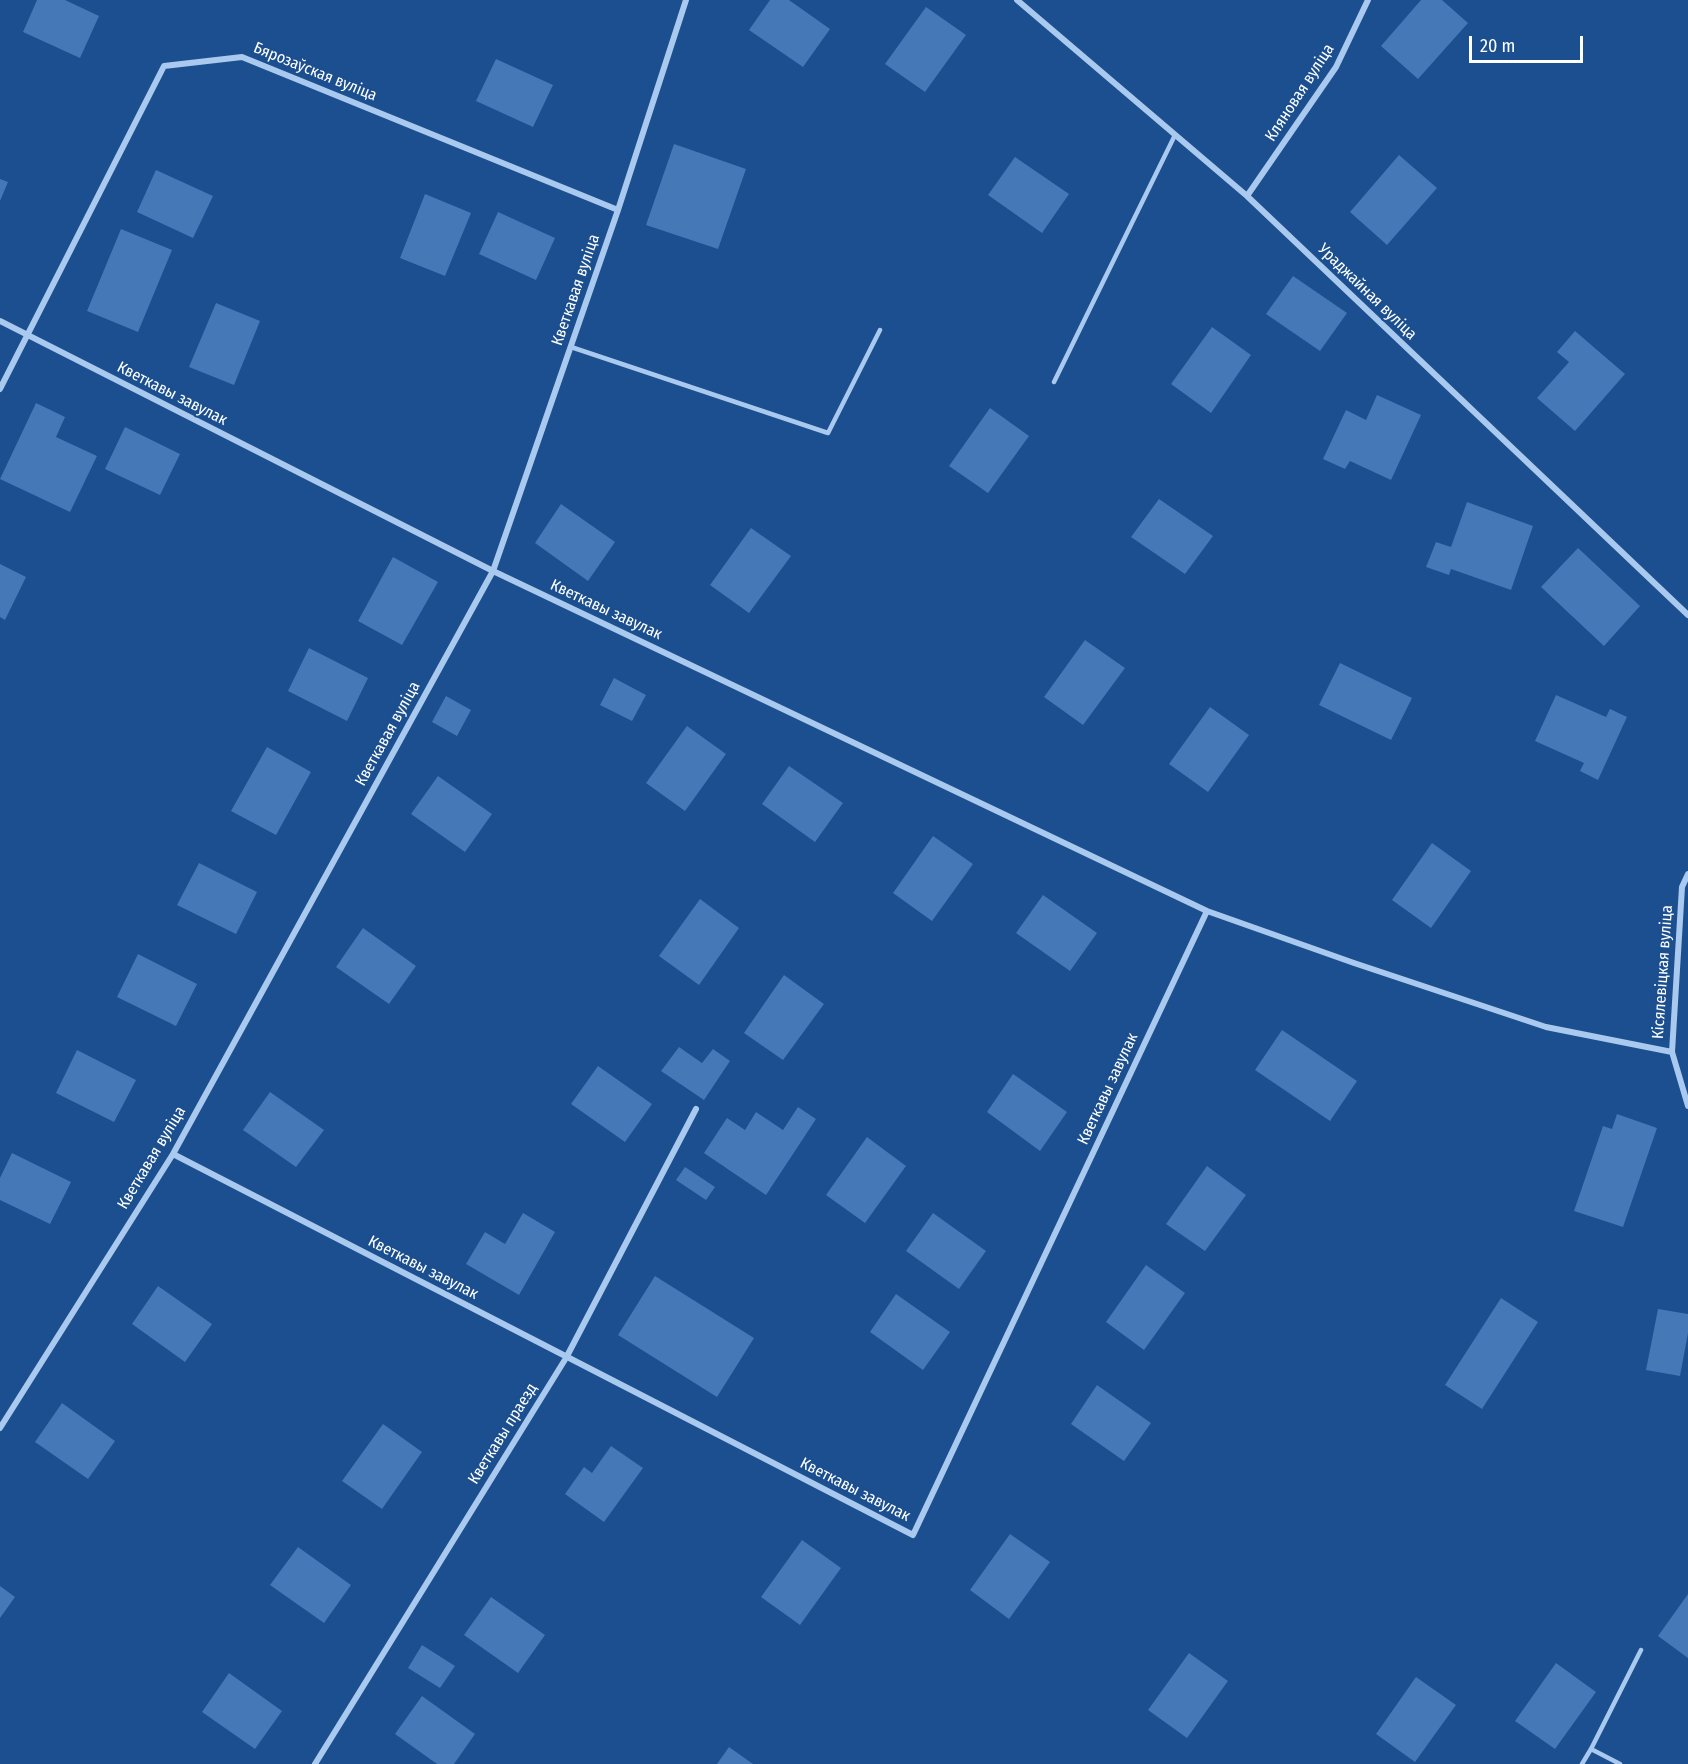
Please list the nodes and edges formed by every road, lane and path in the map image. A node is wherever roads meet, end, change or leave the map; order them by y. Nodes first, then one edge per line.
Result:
1 (686, 0) edge
2 (1017, 0) edge
3 (1368, 0) edge
4 (1175, 135) junction
5 (1247, 196) junction
6 (618, 210) junction
7 (0, 321) edge
8 (880, 330) dead end
9 (26, 336) junction
10 (570, 347) junction
11 (1054, 382) dead end
12 (0, 388) edge
13 (493, 572) junction
14 (1688, 615) edge
15 (1688, 874) edge
16 (1207, 911) junction
17 (1672, 1052) junction
18 (1688, 1106) edge
19 (696, 1108) dead end
20 (173, 1154) junction
21 (566, 1358) junction
22 (0, 1428) edge
23 (1641, 1650) dead end
24 (1591, 1749) junction
25 (315, 1764) edge
26 (1582, 1764) edge
27 (1620, 1764) edge

1 - 6 street, Кветкавая вуліца
2 - 4 street, Ураджайная вуліца
3 - 5 street, Кляновая вуліца
4 - 5 street, Ураджайная вуліца
4 - 11 lane
5 - 14 street, Ураджайная вуліца
6 - 9 street, Бярозаўская вуліца
6 - 10 street, Кветкавая вуліца
7 - 9 street, Кветкавы завулак
8 - 10 lane
9 - 12 street, Бярозаўская вуліца
9 - 13 street, Кветкавы завулак
10 - 13 street, Кветкавая вуліца
13 - 16 street, Кветкавы завулак
13 - 20 street, Кветкавая вуліца
15 - 17 street, Кісялевіцкая вуліца
16 - 17 street, Кветкавы завулак
16 - 21 street, Кветкавы завулак
17 - 18 street, Кісялевіцкая вуліца
19 - 21 street, Кветкавы праезд
20 - 21 street, Кветкавы завулак
20 - 22 street, Кветкавая вуліца
21 - 25 street, Кветкавы праезд
23 - 24 lane
24 - 26 lane
24 - 27 lane

